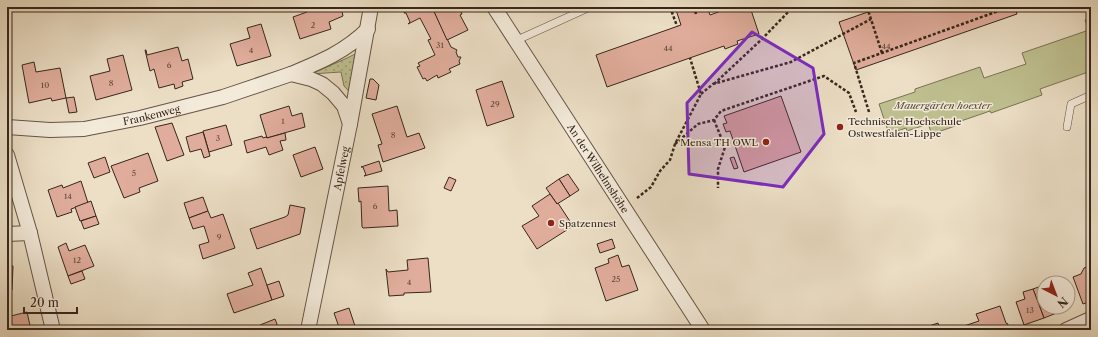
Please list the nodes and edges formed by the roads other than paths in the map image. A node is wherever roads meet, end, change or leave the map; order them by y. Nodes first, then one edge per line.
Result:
1 (372, 7) edge
2 (494, 7) edge
3 (590, 7) edge
4 (368, 29) junction
5 (515, 41) junction
6 (291, 74) junction
7 (1091, 95) edge
8 (350, 124) junction
9 (7, 127) edge
10 (1067, 127) dead end
11 (7, 155) edge
12 (30, 233) junction
13 (7, 234) edge
14 (1091, 321) edge
15 (53, 330) edge
16 (308, 330) edge
17 (703, 330) edge
18 (1066, 330) edge

1 - 4 street, Apfelweg
2 - 5 street, An der Wilhelmshöhe
3 - 5 lane
4 - 6 street, Frankenweg
4 - 8 street, Apfelweg
5 - 17 street, An der Wilhelmshöhe
6 - 8 street
6 - 9 street, Frankenweg
7 - 10 lane
8 - 16 street, Apfelweg
11 - 12 street
12 - 13 street
12 - 15 street
14 - 18 street

